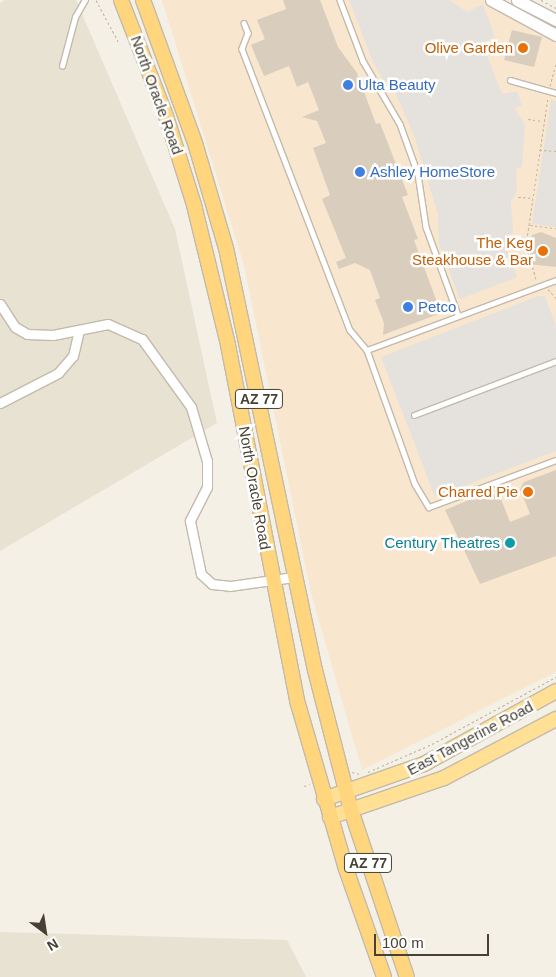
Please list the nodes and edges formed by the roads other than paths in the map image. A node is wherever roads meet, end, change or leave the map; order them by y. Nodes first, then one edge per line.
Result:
1 (85, 0) edge
2 (121, 0) edge
3 (143, 0) edge
4 (340, 0) edge
5 (492, 0) edge
6 (517, 0) edge
7 (556, 20) edge
8 (244, 23) dead end
9 (556, 35) edge
10 (62, 66) dead end
11 (510, 80) dead end
12 (556, 93) edge
13 (556, 280) edge
14 (0, 304) edge
15 (458, 315) junction
16 (79, 331) junction
17 (367, 350) junction
18 (556, 361) edge
19 (0, 403) edge
20 (414, 415) dead end
21 (556, 460) edge
22 (294, 577) junction
23 (272, 580) junction
24 (556, 691) edge
25 (556, 719) edge
26 (346, 792) junction
27 (324, 799) junction
28 (351, 810) junction
29 (330, 817) junction
30 (384, 977) edge
31 (408, 977) edge

1 - 10 lane
2 - 23 highway, North Oracle Road / AZ 77
3 - 22 highway, North Oracle Road / AZ 77
4 - 15 lane
5 - 9 street
6 - 7 street
8 - 17 lane
11 - 12 lane
13 - 15 lane
14 - 16 street
15 - 17 lane
16 - 19 street
16 - 23 street
17 - 21 lane
18 - 20 lane
22 - 23 street
22 - 26 highway, North Oracle Road / AZ 77
23 - 27 highway, North Oracle Road / AZ 77
24 - 26 main road, East Tangerine Road
25 - 28 main road, East Tangerine Road
26 - 27 main road, East Tangerine Road
26 - 28 highway, North Oracle Road / AZ 77
27 - 29 highway, North Oracle Road / AZ 77
28 - 29 main road, East Tangerine Road
28 - 31 highway, North Oracle Road / AZ 77
29 - 30 highway, North Oracle Road / AZ 77

